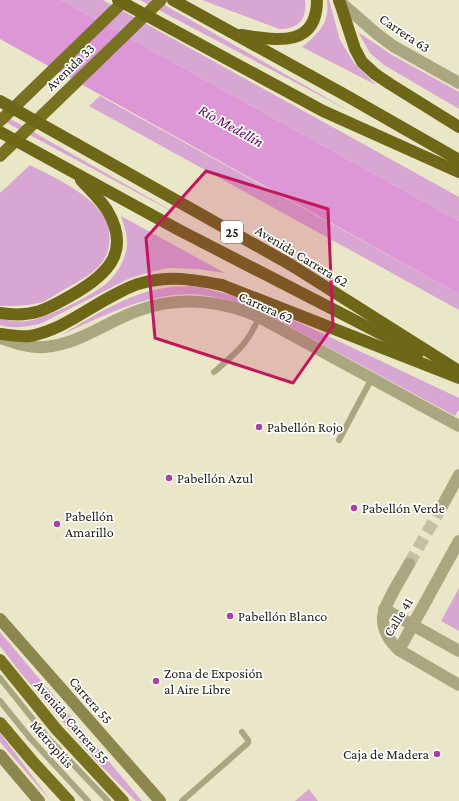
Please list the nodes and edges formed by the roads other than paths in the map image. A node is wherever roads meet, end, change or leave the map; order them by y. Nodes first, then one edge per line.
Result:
1 (118, 0) edge
2 (125, 0) edge
3 (160, 0) edge
4 (173, 0) edge
5 (317, 0) edge
6 (339, 1) edge
7 (234, 34) junction
8 (459, 83) edge
9 (0, 101) edge
10 (0, 121) edge
11 (459, 127) edge
12 (0, 132) edge
13 (0, 156) edge
14 (459, 160) edge
15 (73, 172) junction
16 (459, 172) edge
17 (0, 314) edge
18 (259, 316) junction
19 (0, 334) edge
20 (0, 338) edge
21 (459, 371) edge
22 (214, 372) dead end
23 (459, 374) edge
24 (372, 378) junction
25 (459, 378) edge
26 (459, 426) edge
27 (339, 440) dead end
28 (459, 475) edge
29 (441, 508) tunnel mouth
30 (459, 541) edge
31 (409, 564) tunnel mouth
32 (384, 609) junction
33 (0, 619) edge
34 (412, 625) junction
35 (399, 650) junction
36 (459, 651) edge
37 (0, 660) edge
38 (0, 678) edge
39 (459, 685) edge
40 (0, 701) edge
41 (0, 723) edge
42 (242, 732) dead end
43 (0, 755) edge
44 (57, 788) junction
45 (36, 800) edge
46 (63, 801) edge
47 (69, 801) edge
48 (88, 801) edge
49 (108, 801) edge
50 (123, 801) edge
51 (160, 801) edge
52 (182, 801) edge

1 - 16 highway
2 - 10 main road, Avenida 33
3 - 13 main road, Avenida 33
4 - 7 highway
5 - 7 highway
6 - 8 street, Carrera 63
6 - 11 highway
7 - 14 highway
9 - 21 highway, Avenida Carrera 62 / 25
12 - 15 highway, 25
15 - 17 highway
15 - 23 highway, 25
18 - 20 street, Carrera 62
18 - 22 lane
18 - 24 street, Carrera 62
19 - 25 highway
24 - 26 street, Carrera 62
24 - 27 lane
28 - 29 street
30 - 34 street, Calle 41
31 - 32 street, Calle 41
32 - 34 street
32 - 35 street, Calle 41
33 - 51 main road, Carrera 55
34 - 35 street, Calle 41
34 - 36 street
35 - 39 street
37 - 50 main road, Avenida Carrera 55
38 - 49 lane, Metroplús
40 - 48 lane, Metroplús
41 - 44 main road
42 - 52 lane
43 - 45 main road
44 - 46 main road
44 - 47 main road

